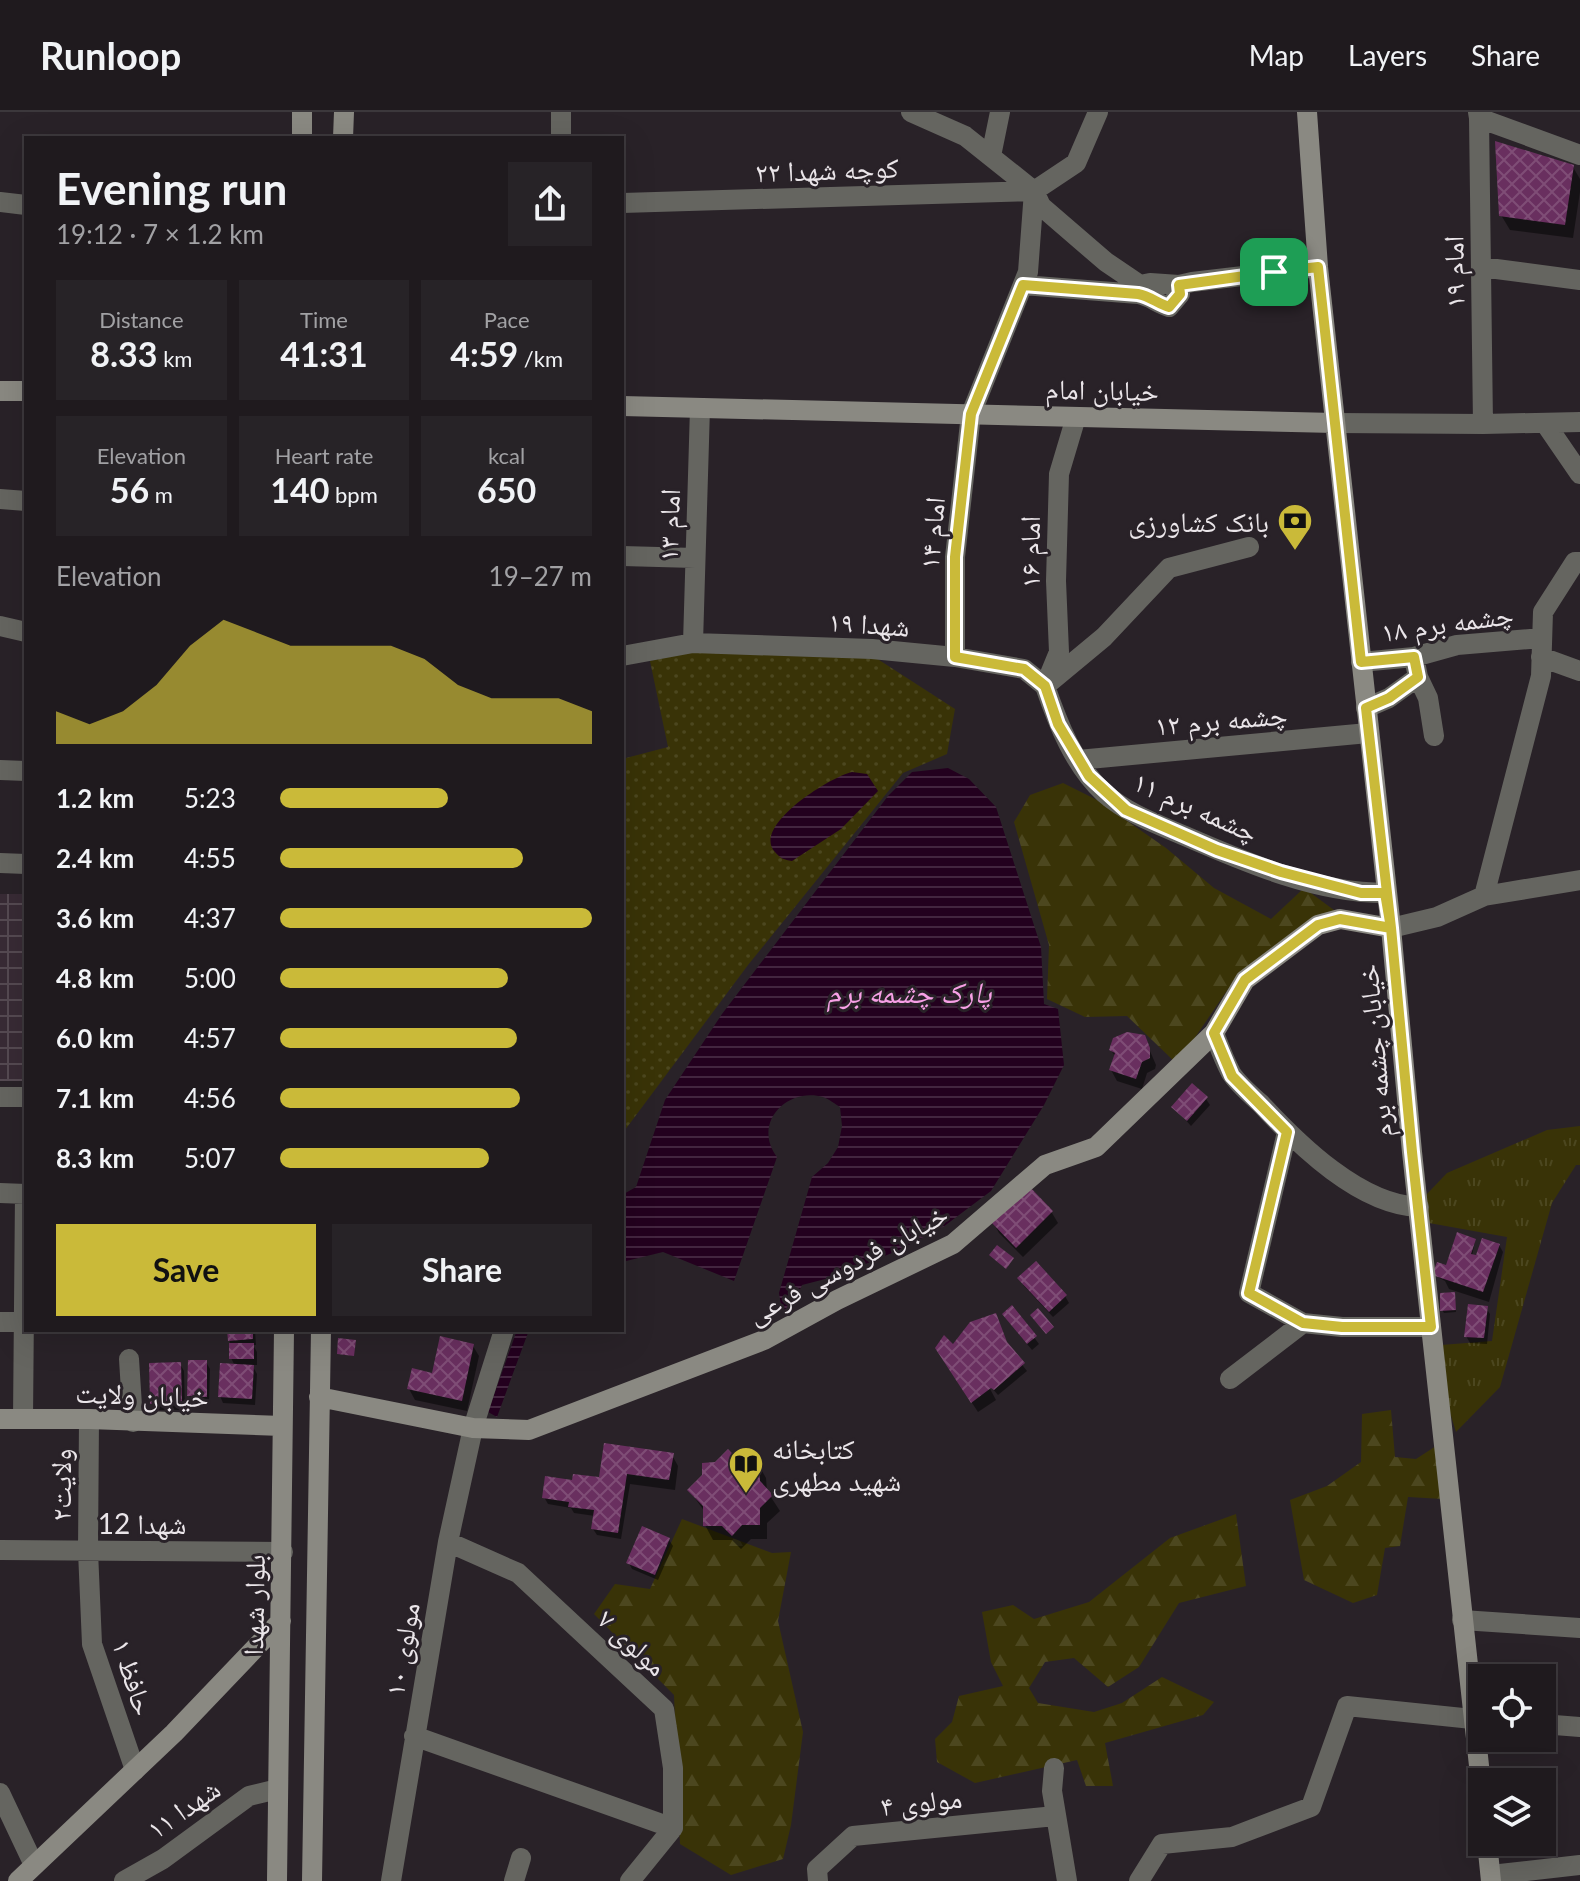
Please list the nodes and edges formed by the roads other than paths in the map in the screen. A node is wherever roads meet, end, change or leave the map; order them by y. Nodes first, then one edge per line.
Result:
1 (302, 112) edge
2 (344, 112) edge
3 (561, 112) edge
4 (911, 112) edge
5 (1000, 112) edge
6 (1098, 112) edge
7 (1307, 112) edge
8 (1479, 115) edge
9 (302, 136) edge
10 (343, 136) edge
11 (561, 136) edge
12 (1580, 155) edge
13 (991, 156) junction
14 (1034, 191) junction
15 (0, 202) edge
16 (624, 203) edge
17 (24, 205) edge
18 (1318, 267) junction
19 (1481, 267) junction
20 (1580, 280) edge
21 (1023, 285) junction
22 (1179, 285) junction
23 (0, 391) edge
24 (24, 391) edge
25 (624, 406) edge
26 (700, 408) junction
27 (971, 414) junction
28 (1076, 417) junction
29 (1580, 422) edge
30 (1335, 423) junction
31 (1545, 423) junction
32 (1483, 424) junction
33 (1580, 474) edge
34 (0, 499) edge
35 (24, 501) edge
36 (1249, 547) dead end
37 (624, 556) edge
38 (695, 558) junction
39 (1580, 562) edge
40 (0, 626) edge
41 (24, 632) edge
42 (693, 643) junction
43 (1542, 648) junction
44 (624, 656) edge
45 (955, 657) junction
46 (1361, 662) junction
47 (1416, 667) junction
48 (1580, 671) edge
49 (1045, 686) junction
50 (1366, 708) junction
51 (1368, 733) junction
52 (1434, 736) dead end
53 (1078, 760) junction
54 (0, 770) edge
55 (24, 771) edge
56 (0, 863) edge
57 (24, 864) edge
58 (1580, 880) edge
59 (1385, 893) junction
60 (1484, 896) junction
61 (1391, 928) junction
62 (1214, 1033) junction
63 (0, 1097) edge
64 (24, 1097) edge
65 (1287, 1132) junction
66 (0, 1193) edge
67 (24, 1194) edge
68 (1419, 1207) junction
69 (0, 1322) edge
70 (24, 1322) edge
71 (1303, 1323) junction
72 (1431, 1327) junction
73 (25, 1332) edge
74 (284, 1332) edge
75 (321, 1332) edge
76 (503, 1332) edge
77 (129, 1359) dead end
78 (1230, 1379) dead end
79 (319, 1397) junction
80 (0, 1419) edge
81 (23, 1419) junction
82 (89, 1419) junction
83 (133, 1422) junction
84 (282, 1426) junction
85 (473, 1428) junction
86 (448, 1542) junction
87 (0, 1550) edge
88 (88, 1551) junction
89 (283, 1552) junction
90 (1462, 1620) junction
91 (281, 1621) junction
92 (1580, 1628) edge
93 (1469, 1664) edge
94 (1468, 1719) edge
95 (1556, 1725) edge
96 (1580, 1727) edge
97 (414, 1736) junction
98 (1054, 1768) dead end
99 (135, 1770) junction
100 (278, 1789) junction
101 (0, 1793) edge
102 (1055, 1816) junction
103 (673, 1828) junction
104 (1489, 1856) edge
105 (521, 1858) dead end
106 (34, 1865) junction
107 (1580, 1865) edge
108 (1491, 1878) edge
109 (18, 1881) edge
110 (124, 1881) edge
111 (277, 1881) edge
112 (312, 1881) edge
113 (391, 1881) edge
114 (514, 1881) edge
115 (630, 1881) edge
116 (818, 1881) edge
117 (1067, 1881) edge
118 (1139, 1881) edge

1 - 9 main road
2 - 10 main road
3 - 11 street
4 - 13 street
5 - 13 street
6 - 14 street
7 - 18 main road, خیابان چشمه برم
8 - 12 street
8 - 19 street, امام ۱۹
13 - 14 street
14 - 16 street, کوچه شهدا ۲۲
14 - 21 street, امام ۱۴
14 - 22 street
15 - 17 street
18 - 22 street
18 - 30 main road, خیابان چشمه برم
19 - 20 street
19 - 32 street, امام ۱۹
21 - 22 street
21 - 27 street, امام ۱۴
23 - 24 main road
25 - 26 main road, خیابان امام
26 - 27 main road, خیابان امام
26 - 38 street, امام ۱۳
27 - 28 main road, خیابان امام
27 - 45 street, امام ۱۴
28 - 30 main road, خیابان امام
28 - 49 street, امام ۱۶
29 - 31 street, خیابان امام
30 - 32 street, خیابان امام
30 - 46 main road, خیابان چشمه برم
31 - 32 street, خیابان امام
31 - 33 street
34 - 35 street
36 - 49 street
37 - 38 street
38 - 42 street, امام ۱۳
39 - 43 street
40 - 41 street
42 - 44 street, شهدا ۱۹
42 - 45 street, شهدا ۱۹
43 - 47 street, چشمه برم ۱۸
43 - 48 street
43 - 60 street
45 - 49 street, شهدا ۱۹
46 - 47 street, چشمه برم ۱۸
46 - 50 main road, خیابان چشمه برم
47 - 50 street
47 - 52 street
49 - 53 street, چشمه برم ۱۱
50 - 51 main road, خیابان چشمه برم
51 - 53 street, چشمه برم ۱۲
51 - 59 main road, خیابان چشمه برم
53 - 59 street, چشمه برم ۱۱
54 - 55 street
56 - 57 street
58 - 60 street
59 - 61 main road, خیابان چشمه برم
60 - 61 street
61 - 62 main road, خیابان فردوسی فرعی
61 - 68 main road, خیابان چشمه برم
62 - 65 street
62 - 85 main road, خیابان فردوسی فرعی
63 - 64 street
65 - 68 street
65 - 71 street
66 - 67 street
68 - 72 main road, خیابان چشمه برم
69 - 70 street
71 - 72 street
71 - 78 street
72 - 90 main road, خیابان چشمه برم
73 - 81 street
74 - 84 main road, بلوار شهدا
75 - 79 main road
76 - 85 street, مولوی ۱۰
77 - 83 street
79 - 85 main road, خیابان فردوسی فرعی
79 - 112 main road
80 - 81 main road, خیابان ولایت
81 - 82 main road, خیابان ولایت
82 - 83 main road, خیابان ولایت
82 - 88 street, ولایت۲
83 - 84 main road, خیابان ولایت
84 - 89 main road, بلوار شهدا
85 - 86 street, مولوی ۱۰
86 - 97 street, مولوی ۱۰
86 - 103 street, مولوی ۷
87 - 88 street, شهدا 12
88 - 89 street, شهدا 12
88 - 99 street, حافظ ۱
89 - 91 main road, بلوار شهدا
90 - 92 street
90 - 93 main road, خیابان چشمه برم
91 - 99 main road
91 - 100 main road, بلوار شهدا
94 - 118 street
95 - 96 street
97 - 103 street
97 - 113 street, مولوی ۱۰
98 - 102 street
99 - 106 main road
100 - 110 street, شهدا ۱۱
100 - 111 main road, بلوار شهدا
101 - 106 street
102 - 116 street, مولوی ۴
102 - 117 street
103 - 115 street
104 - 108 main road
105 - 114 street
106 - 109 main road
107 - 108 street

